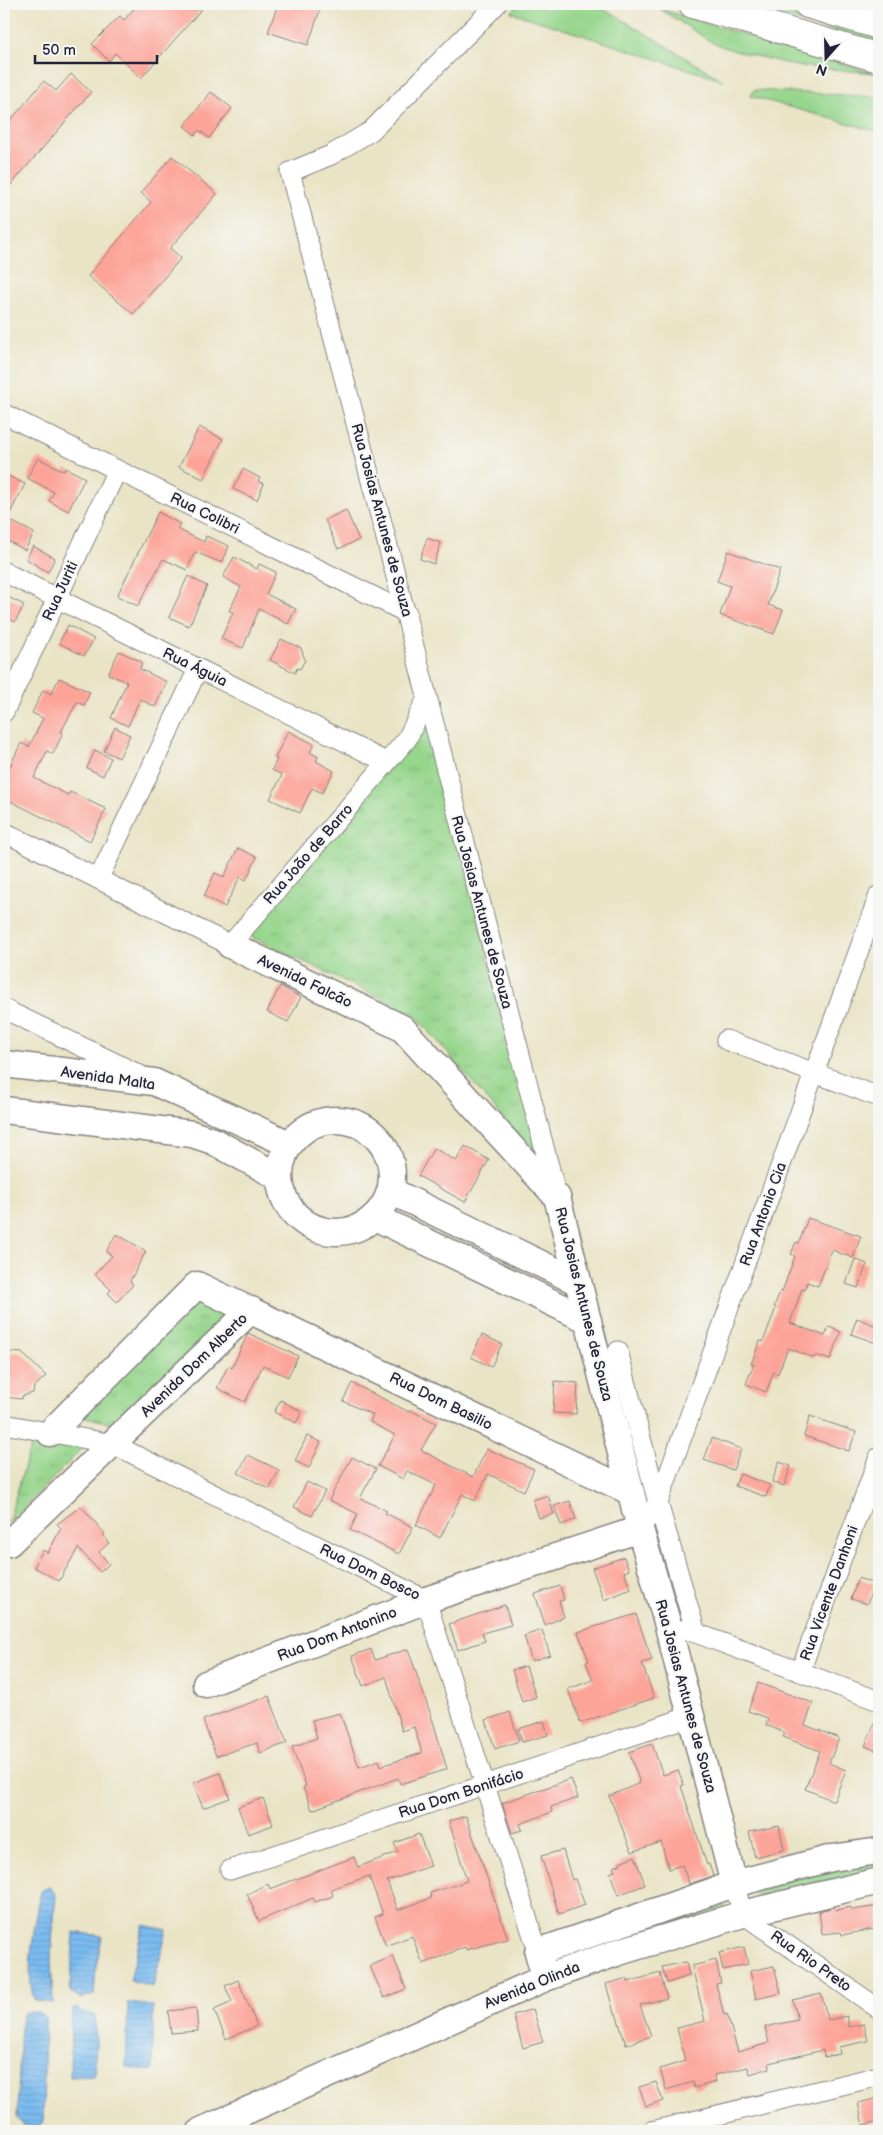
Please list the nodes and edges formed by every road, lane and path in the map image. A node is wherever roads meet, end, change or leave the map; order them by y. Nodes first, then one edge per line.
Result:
1 (497, 4) edge
2 (693, 4) edge
3 (808, 4) edge
4 (879, 25) edge
5 (879, 58) edge
6 (4, 414) edge
7 (117, 470) junction
8 (4, 572) edge
9 (56, 598) junction
10 (407, 613) junction
11 (198, 669) junction
12 (427, 698) junction
13 (4, 712) edge
14 (386, 762) junction
15 (4, 832) edge
16 (99, 878) junction
17 (879, 895) edge
18 (230, 945) junction
19 (4, 1009) edge
20 (726, 1040) dead end
21 (4, 1064) edge
22 (814, 1073) junction
23 (154, 1082) junction
24 (879, 1097) edge
25 (4, 1110) edge
26 (289, 1144) junction
27 (279, 1177) junction
28 (391, 1191) junction
29 (557, 1197) junction
30 (375, 1217) junction
31 (578, 1282) junction
32 (251, 1310) junction
33 (588, 1320) junction
34 (618, 1351) dead end
35 (4, 1424) edge
36 (50, 1433) junction
37 (113, 1444) junction
38 (879, 1457) edge
39 (631, 1492) junction
40 (658, 1503) junction
41 (640, 1529) junction
42 (9, 1543) dead end
43 (426, 1600) junction
44 (667, 1622) junction
45 (696, 1633) junction
46 (800, 1672) junction
47 (206, 1684) dead end
48 (879, 1702) edge
49 (691, 1716) junction
50 (485, 1785) junction
51 (879, 1851) edge
52 (230, 1870) dead end
53 (879, 1881) edge
54 (734, 1884) junction
55 (743, 1914) junction
56 (538, 1952) junction
57 (546, 1978) junction
58 (879, 2009) edge
59 (879, 2076) edge
60 (213, 2128) edge
61 (652, 2131) edge

1 - 10 street, Rua Josias Antunes de Souza
2 - 5 highway
3 - 4 highway
6 - 7 street, Rua Colibri
7 - 9 street, Rua Juriti
7 - 10 street, Rua Colibri
8 - 9 street, Rua Águia
9 - 11 street, Rua Águia
9 - 13 street, Rua Juriti
10 - 12 street, Rua Josias Antunes de Souza
11 - 14 street, Rua Águia
11 - 16 street
12 - 14 street, Rua João de Barro
12 - 29 street, Rua Josias Antunes de Souza
14 - 18 street, Rua João de Barro
15 - 16 street, Avenida Falcão
16 - 18 street, Avenida Falcão
17 - 22 street, Rua Antonio Cia
18 - 29 street, Avenida Falcão
19 - 23 street
20 - 22 street
21 - 23 street, Avenida Malta
22 - 24 street
22 - 40 street, Rua Antonio Cia
23 - 26 street, Avenida Malta
25 - 27 street
26 - 27 street
26 - 28 street
27 - 30 street
28 - 30 street
28 - 31 street
29 - 31 street, Rua Josias Antunes de Souza
30 - 33 street
31 - 33 street, Rua Josias Antunes de Souza
32 - 36 street, Avenida Dom Alberto
32 - 37 street, Avenida Dom Alberto
32 - 39 street, Rua Dom Basilio
33 - 39 street, Rua Josias Antunes de Souza
34 - 40 street
35 - 36 street, Rua Dom Bosco
36 - 37 street, Rua Dom Bosco
37 - 42 street, Avenida Dom Alberto
37 - 43 street, Rua Dom Bosco
38 - 46 street, Rua Vicente Danhoni
39 - 41 street, Rua Josias Antunes de Souza
40 - 41 street, Rua Antonio Cia
40 - 45 street
41 - 43 street, Rua Dom Antonino
41 - 44 street, Rua Josias Antunes de Souza
43 - 47 street, Rua Dom Antonino
43 - 50 street, Rua Dom Bosco
44 - 45 street
44 - 49 street, Rua Josias Antunes de Souza
45 - 46 street
46 - 48 street
49 - 50 street, Rua Dom Bonifácio
49 - 54 street, Rua Josias Antunes de Souza
50 - 52 street, Rua Dom Bonifácio
50 - 56 street, Rua Dom Bosco
51 - 54 street, Avenida Olinda
53 - 55 street, Avenida Olinda
54 - 55 street, Rua Josias Antunes de Souza
54 - 56 street, Avenida Olinda
55 - 57 street, Avenida Olinda
55 - 58 street, Rua Rio Preto
56 - 57 street, Rua Dom Bosco
57 - 60 street, Avenida Olinda
59 - 61 street

